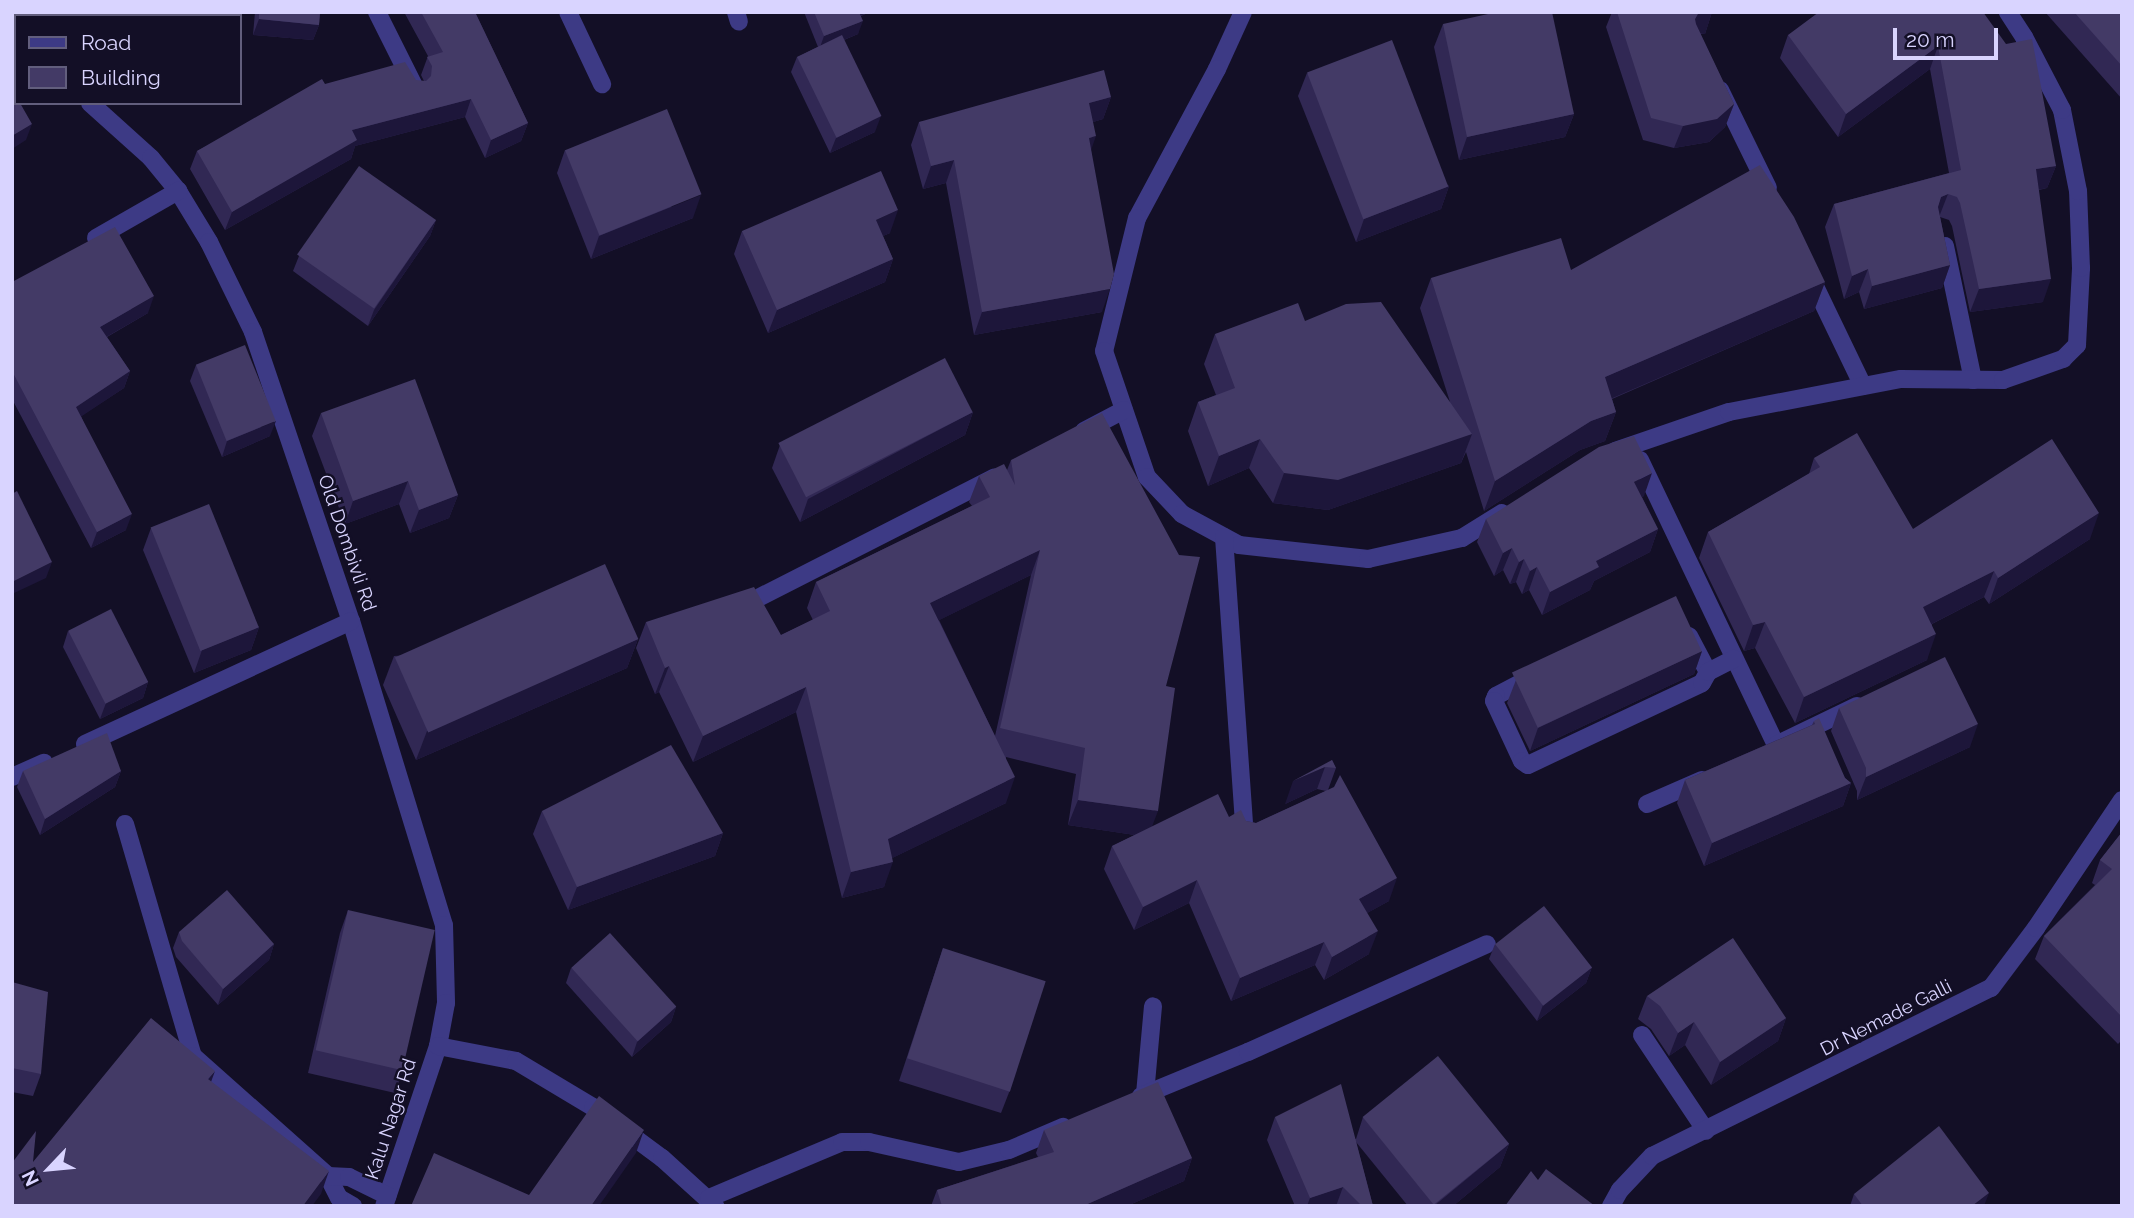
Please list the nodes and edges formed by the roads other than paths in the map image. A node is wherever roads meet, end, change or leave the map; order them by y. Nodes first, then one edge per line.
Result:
1 (377, 12) edge
2 (568, 12) edge
3 (1243, 12) edge
4 (2008, 12) edge
5 (1715, 79) edge
6 (602, 83) dead end
7 (415, 89) edge
8 (92, 105) edge
9 (178, 191) junction
10 (1774, 202) edge
11 (1941, 228) edge
12 (85, 244) edge
13 (1804, 264) edge
14 (1973, 380) junction
15 (1863, 386) junction
16 (1124, 410) junction
17 (1065, 441) edge
18 (1632, 445) junction
19 (1598, 456) edge
20 (1006, 472) edge
21 (1518, 503) edge
22 (1224, 537) junction
23 (760, 597) edge
24 (1681, 620) edge
25 (351, 621) junction
26 (1734, 659) junction
27 (1556, 665) edge
28 (1708, 672) junction
29 (1877, 696) edge
30 (1718, 772) edge
31 (12, 777) edge
32 (2122, 800) edge
33 (1647, 804) dead end
34 (125, 824) dead end
35 (1266, 825) edge
36 (1487, 944) dead end
37 (1153, 1006) dead end
38 (1642, 1035) dead end
39 (438, 1046) junction
40 (1145, 1094) junction
41 (1120, 1104) edge
42 (1083, 1119) edge
43 (1706, 1131) junction
44 (328, 1176) junction
45 (386, 1201) edge
46 (712, 1202) edge
47 (353, 1206) edge
48 (1611, 1206) edge

1 - 7 street
2 - 6 street
3 - 16 street
4 - 14 street
5 - 10 street
8 - 9 street, Old Dombivli Rd
9 - 12 street
9 - 25 street, Old Dombivli Rd
11 - 14 street
13 - 15 street
14 - 15 street
15 - 18 street
16 - 17 street
16 - 22 street
18 - 19 street
18 - 26 street
20 - 23 street
21 - 22 street
22 - 35 street
24 - 28 street
25 - 31 street
25 - 39 street, Old Dombivli Rd
26 - 28 street
26 - 29 street
27 - 28 street
30 - 33 street
32 - 43 street, Dr Nemade Galli
34 - 44 street
36 - 40 street
37 - 40 street
38 - 43 street
39 - 45 street, Kalu Nagar Rd
39 - 46 street
40 - 41 street
42 - 46 street
43 - 48 street, Dr Nemade Galli
44 - 45 street
44 - 47 street

